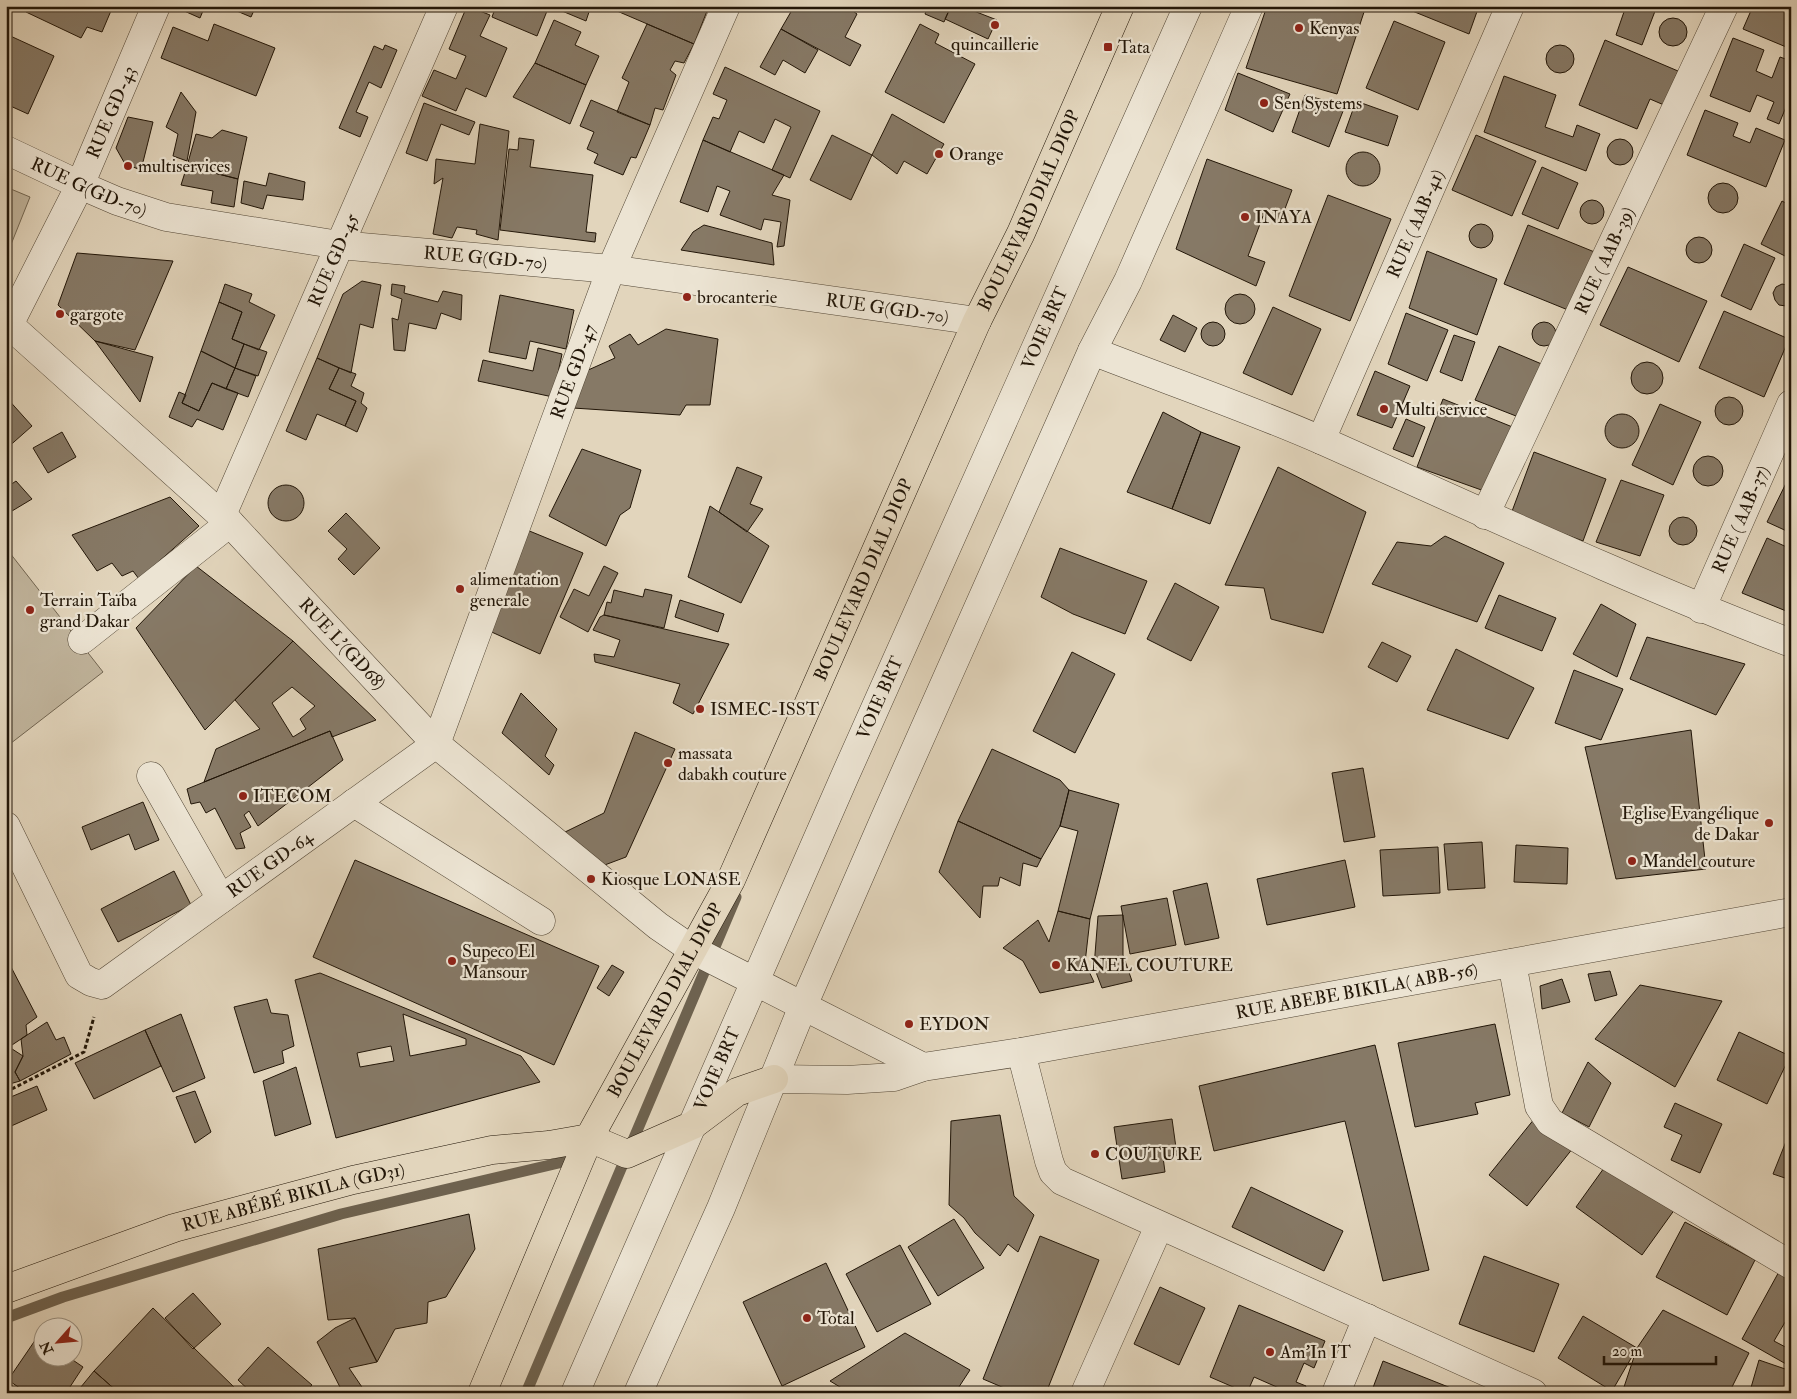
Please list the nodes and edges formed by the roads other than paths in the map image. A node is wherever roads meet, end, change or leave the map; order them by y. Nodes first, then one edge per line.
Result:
1 (156, 6) edge
2 (444, 6) edge
3 (726, 6) edge
4 (1120, 6) edge
5 (1188, 6) edge
6 (1248, 6) edge
7 (1510, 6) edge
8 (1724, 6) edge
9 (6, 150) edge
10 (80, 186) junction
11 (339, 245) junction
12 (611, 269) junction
13 (977, 321) junction
14 (8, 322) edge
15 (1092, 351) junction
16 (1791, 404) edge
17 (1321, 440) junction
18 (1485, 515) junction
19 (226, 519) junction
20 (1701, 609) junction
21 (82, 640) dead end
22 (1791, 643) edge
23 (436, 744) junction
24 (151, 776) dead end
25 (354, 803) junction
26 (6, 826) edge
27 (221, 899) junction
28 (1791, 912) edge
29 (541, 921) dead end
30 (693, 950) junction
31 (1512, 963) junction
32 (754, 983) junction
33 (804, 1006) junction
34 (1020, 1052) junction
35 (923, 1067) junction
36 (774, 1079) junction
37 (693, 1125) junction
38 (589, 1138) junction
39 (1159, 1226) junction
40 (1791, 1265) edge
41 (6, 1288) edge
42 (1367, 1318) junction
43 (482, 1393) edge
44 (575, 1393) edge
45 (638, 1393) edge
46 (1085, 1393) edge
47 (1336, 1393) edge
48 (1533, 1393) edge

1 - 10 street, RUE GD-43
2 - 11 street, RUE GD-45
3 - 12 street, RUE GD-47
4 - 13 main road, BOULEVARD DIAL DIOP
5 - 32 street, VOIE BRT
6 - 15 street
7 - 17 street, RUE ( AAB-41)
8 - 18 street, RUE ( AAB-39)
9 - 10 street, RUE G(GD-70)
10 - 11 street, RUE G(GD-70)
10 - 14 street, RUE GD-43
11 - 12 street, RUE G(GD-70)
11 - 19 street, RUE GD-45
12 - 13 street, RUE G(GD-70)
12 - 23 street, RUE GD-47
13 - 30 main road, BOULEVARD DIAL DIOP
14 - 19 street, RUE L'(GD68)
15 - 17 street
15 - 33 street
16 - 20 street, RUE ( AAB-37)
17 - 18 street
18 - 20 street
19 - 21 street
19 - 23 street, RUE L'(GD68)
20 - 22 street
23 - 25 street, RUE GD-64
23 - 30 street, RUE L'(GD68)
24 - 27 street
25 - 27 street, RUE GD-64
25 - 29 street
26 - 27 street, RUE GD-64
28 - 31 street, RUE ABEBE BIKILA( ABB-56)
30 - 32 street
30 - 38 main road, BOULEVARD DIAL DIOP
31 - 34 street, RUE ABEBE BIKILA( ABB-56)
31 - 40 street
32 - 33 street
32 - 37 street, VOIE BRT
33 - 35 street
33 - 36 street
34 - 35 street, RUE ABEBE BIKILA( ABB-56)
34 - 39 street
35 - 36 street, RUE ABEBE BIKILA( ABB-56)
36 - 37 main road
36 - 45 street
37 - 38 main road
37 - 44 street, VOIE BRT
38 - 41 main road, RUE ABÉBÉ BIKILA (GD31)
38 - 43 main road, BOULEVARD DIAL DIOP
39 - 42 street
39 - 46 street
42 - 47 street
42 - 48 street

